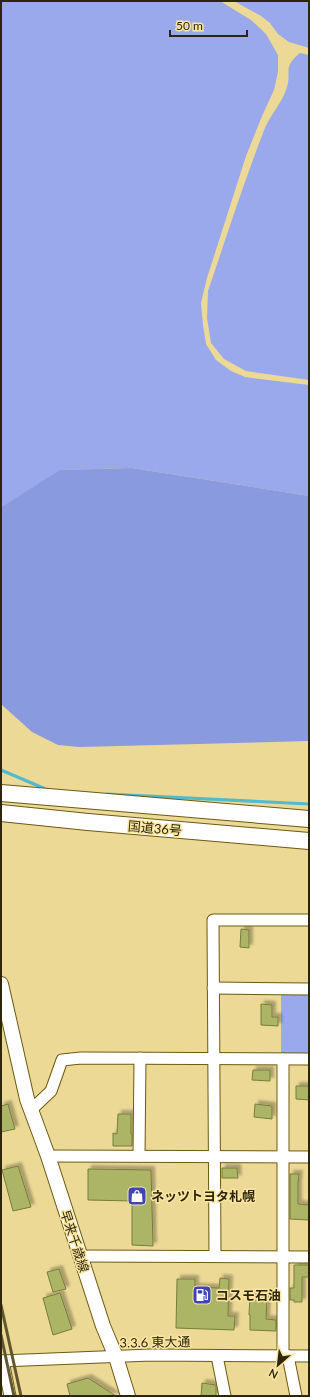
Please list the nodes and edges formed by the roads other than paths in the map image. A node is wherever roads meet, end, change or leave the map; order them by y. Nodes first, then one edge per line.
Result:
1 (1, 793) edge
2 (1, 813) edge
3 (309, 819) edge
4 (309, 841) edge
5 (309, 920) edge
6 (1, 984) edge
7 (213, 988) junction
8 (309, 989) edge
9 (1, 1020) edge
10 (140, 1058) junction
11 (214, 1059) junction
12 (284, 1059) junction
13 (309, 1059) edge
14 (24, 1087) junction
15 (31, 1110) junction
16 (48, 1156) junction
17 (139, 1156) junction
18 (214, 1157) junction
19 (282, 1157) junction
20 (309, 1157) edge
21 (80, 1256) junction
22 (215, 1256) junction
23 (283, 1257) junction
24 (309, 1257) edge
25 (217, 1356) junction
26 (285, 1356) junction
27 (309, 1356) edge
28 (116, 1357) junction
29 (2, 1361) edge
30 (10, 1396) edge
31 (128, 1396) edge
32 (225, 1396) edge
33 (296, 1396) edge

1 - 3 highway, 国道36号
2 - 4 highway, 国道36号
5 - 7 street
6 - 14 main road, 早来千歳線
7 - 8 street
7 - 11 street
9 - 14 main road, 早来千歳線
10 - 11 street
10 - 15 street
10 - 17 street
11 - 12 street
11 - 18 street
12 - 13 street
12 - 19 street
14 - 15 main road, 早来千歳線
15 - 16 main road, 早来千歳線
16 - 17 street
16 - 21 main road, 早来千歳線
17 - 18 street
18 - 19 street
18 - 22 street
19 - 20 street
19 - 23 street
21 - 22 street
21 - 28 main road, 早来千歳線
22 - 23 street
23 - 24 street
23 - 26 street
25 - 26 street, 3.3.6 東大通
25 - 28 street, 3.3.6 東大通
25 - 32 street
26 - 27 street, 3.3.6 東大通
26 - 33 street
28 - 29 street, 3.3.6 東大通
28 - 31 main road, 早来千歳線
29 - 30 street

